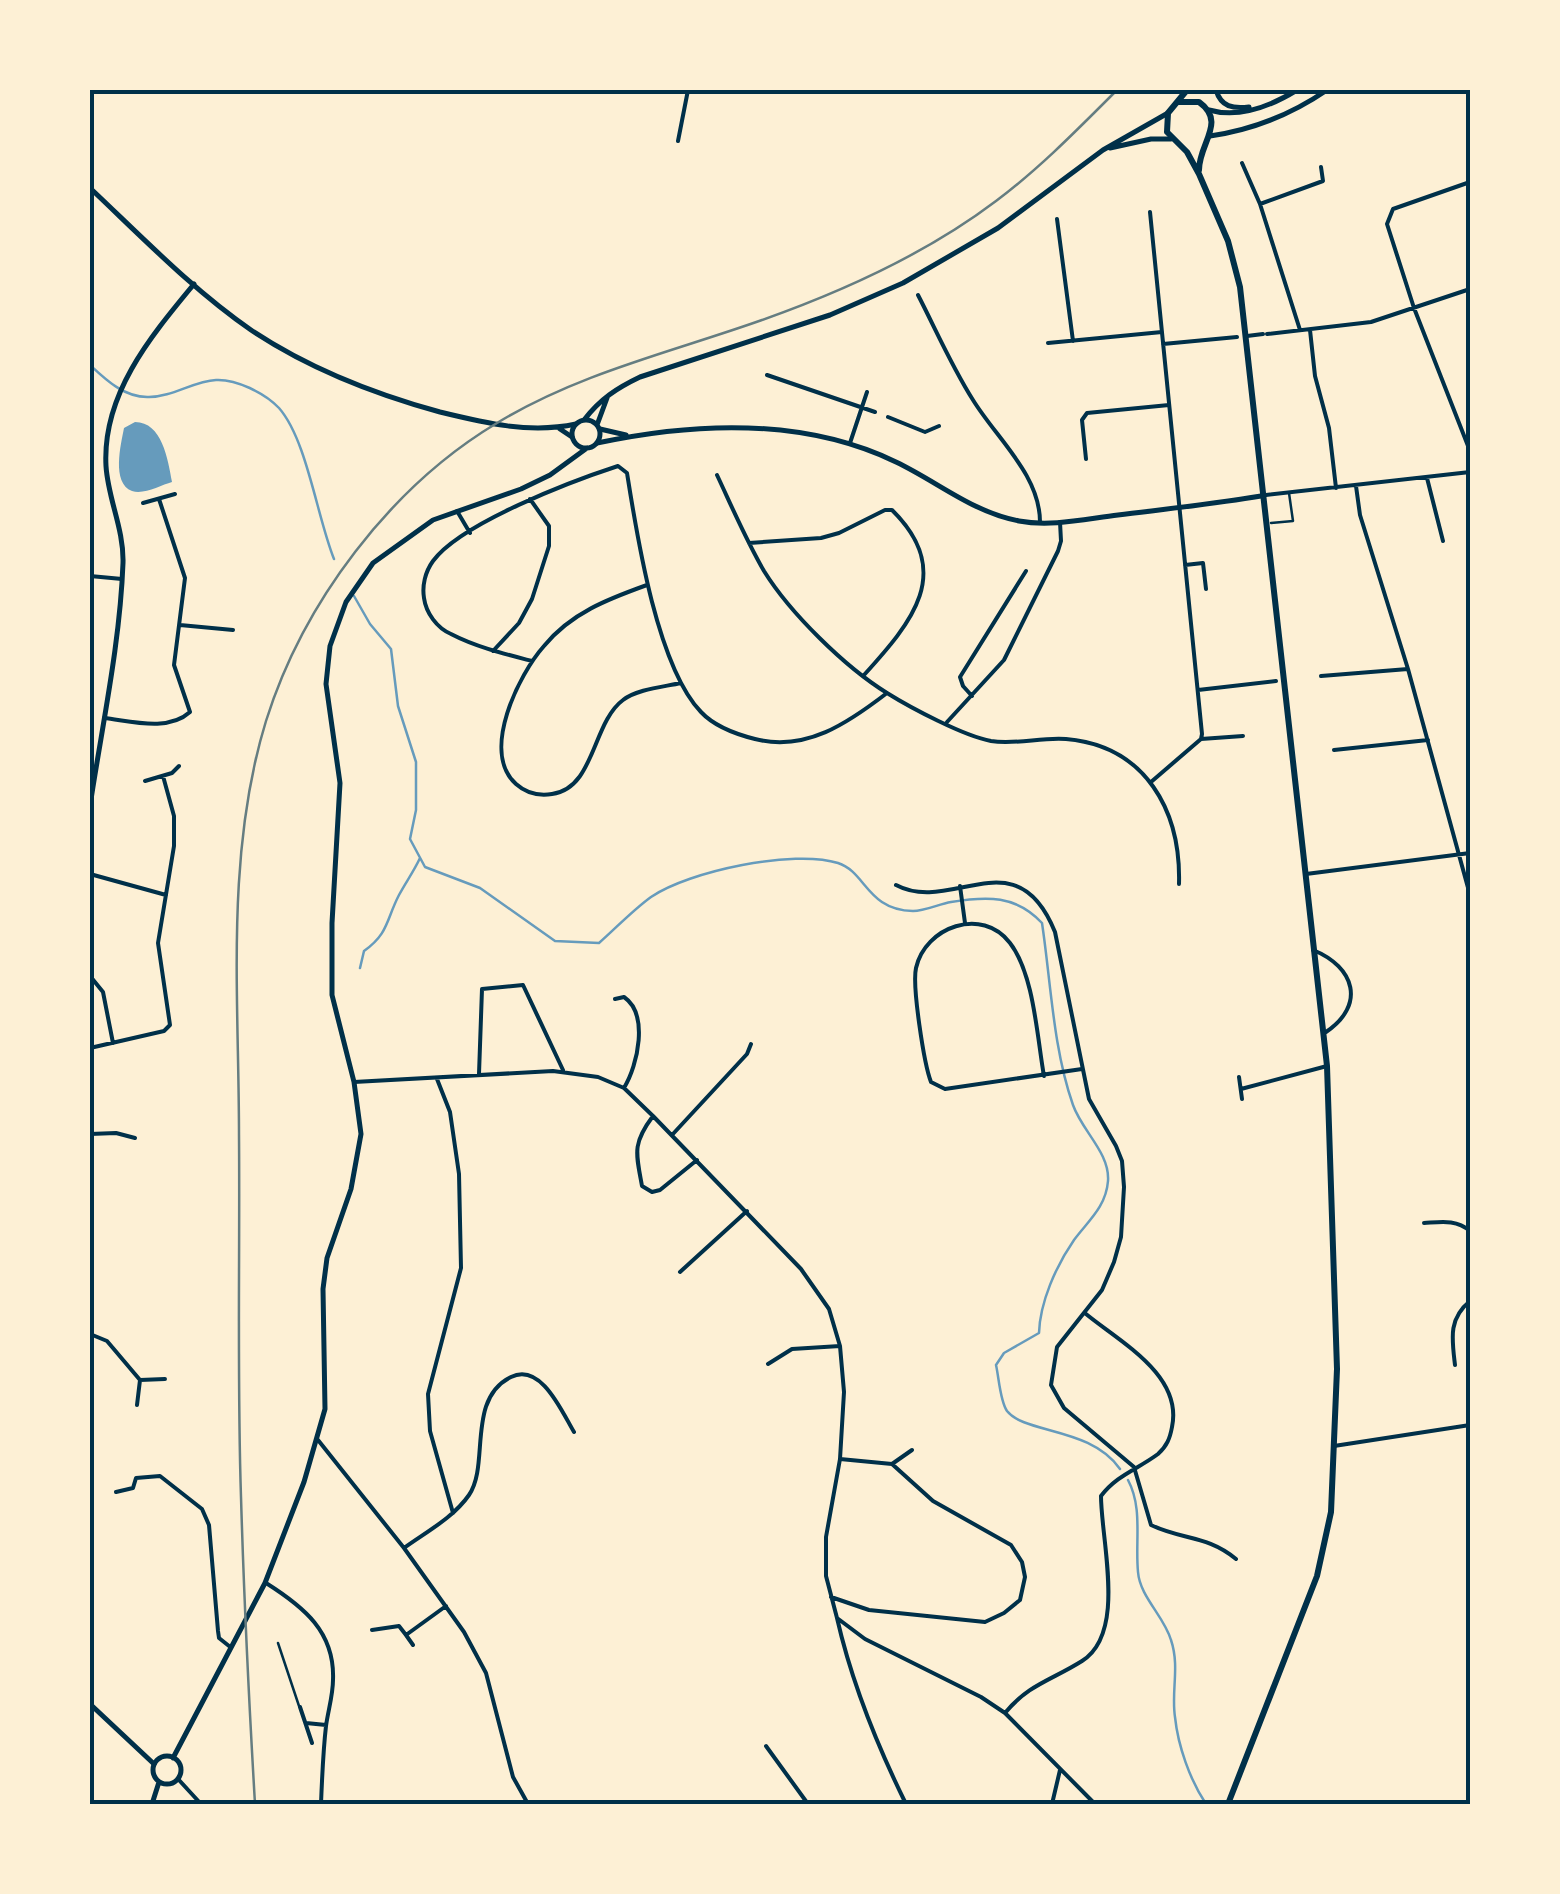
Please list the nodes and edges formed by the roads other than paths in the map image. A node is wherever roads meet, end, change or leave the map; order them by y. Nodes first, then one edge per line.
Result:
1 (688, 90) edge
2 (1187, 90) edge
3 (1205, 90) edge
4 (1297, 90) edge
5 (1327, 90) edge
6 (1217, 94) edge
7 (1178, 102) junction
8 (1206, 107) junction
9 (1238, 111) junction
10 (1168, 114) junction
11 (1207, 139) junction
12 (678, 142) dead end
13 (1174, 142) junction
14 (1103, 150) junction
15 (1242, 163) dead end
16 (1321, 167) dead end
17 (1199, 174) junction
18 (1470, 182) edge
19 (90, 188) edge
20 (1260, 204) junction
21 (1150, 212) dead end
22 (1058, 218) dead end
23 (194, 284) junction
24 (1470, 289) edge
25 (918, 295) dead end
26 (1414, 308) junction
27 (1310, 329) junction
28 (1300, 330) junction
29 (1162, 332) junction
30 (1247, 336) junction
31 (1237, 337) dead end
32 (1072, 341) junction
33 (1048, 343) dead end
34 (1163, 344) junction
35 (767, 374) dead end
36 (867, 392) dead end
37 (608, 395) junction
38 (1169, 404) junction
39 (862, 406) junction
40 (876, 412) dead end
41 (888, 417) dead end
42 (584, 420) junction
43 (576, 424) junction
44 (939, 426) dead end
45 (558, 427) junction
46 (598, 427) junction
47 (629, 436) junction
48 (573, 440) junction
49 (598, 443) junction
50 (850, 443) junction
51 (588, 448) junction
52 (1470, 451) edge
53 (1086, 460) dead end
54 (566, 461) junction
55 (1470, 472) edge
56 (717, 475) dead end
57 (1427, 478) junction
58 (1356, 486) junction
59 (1336, 488) junction
60 (1289, 493) junction
61 (175, 494) dead end
62 (1261, 496) junction
63 (159, 499) junction
64 (530, 499) junction
65 (143, 504) dead end
66 (456, 510) junction
67 (1180, 510) junction
68 (1040, 522) junction
69 (1060, 522) junction
70 (1264, 524) junction
71 (470, 533) junction
72 (1443, 540) dead end
73 (749, 543) junction
74 (1185, 566) junction
75 (1026, 571) dead end
76 (90, 576) edge
77 (122, 579) junction
78 (647, 585) junction
79 (1206, 589) dead end
80 (180, 625) junction
81 (232, 630) dead end
82 (493, 651) junction
83 (532, 661) junction
84 (1408, 669) junction
85 (864, 676) junction
86 (1321, 676) dead end
87 (1279, 681) junction
88 (681, 683) junction
89 (1198, 690) junction
90 (886, 693) junction
91 (972, 696) junction
92 (104, 718) junction
93 (946, 723) junction
94 (1243, 736) dead end
95 (1201, 740) junction
96 (1428, 740) junction
97 (1334, 750) dead end
98 (179, 766) dead end
99 (163, 776) junction
100 (145, 781) dead end
101 (1150, 782) junction
102 (90, 806) edge
103 (1470, 853) edge
104 (1461, 855) junction
105 (90, 874) edge
106 (1304, 874) junction
107 (1179, 884) dead end
108 (896, 885) dead end
109 (960, 886) junction
110 (166, 895) junction
111 (1470, 895) edge
112 (966, 923) junction
113 (1313, 950) junction
114 (90, 976) edge
115 (615, 999) dead end
116 (1323, 1033) junction
117 (114, 1042) junction
118 (751, 1044) dead end
119 (90, 1048) edge
120 (1326, 1066) junction
121 (1083, 1068) junction
122 (564, 1072) junction
123 (479, 1074) junction
124 (1044, 1076) junction
125 (1239, 1076) dead end
126 (436, 1077) junction
127 (354, 1082) junction
128 (624, 1088) junction
129 (1240, 1089) junction
130 (1242, 1099) dead end
131 (653, 1116) junction
132 (90, 1134) edge
133 (672, 1135) junction
134 (136, 1138) dead end
135 (698, 1160) junction
136 (747, 1211) junction
137 (1424, 1223) dead end
138 (1470, 1231) edge
139 (680, 1272) dead end
140 (1470, 1301) edge
141 (1086, 1314) junction
142 (90, 1334) edge
143 (840, 1346) junction
144 (768, 1364) dead end
145 (1454, 1365) dead end
146 (165, 1379) dead end
147 (140, 1380) junction
148 (137, 1405) dead end
149 (1470, 1425) edge
150 (574, 1432) dead end
151 (318, 1440) junction
152 (1334, 1446) junction
153 (912, 1450) dead end
154 (840, 1459) junction
155 (892, 1464) junction
156 (1134, 1467) junction
157 (151, 1469) dead end
158 (152, 1477) junction
159 (116, 1492) dead end
160 (209, 1499) dead end
161 (201, 1508) junction
162 (454, 1513) junction
163 (404, 1548) junction
164 (1236, 1559) dead end
165 (266, 1583) junction
166 (831, 1597) junction
167 (446, 1606) junction
168 (838, 1618) junction
169 (372, 1630) dead end
170 (406, 1635) junction
171 (278, 1643) dead end
172 (412, 1645) dead end
173 (231, 1648) junction
174 (90, 1704) edge
175 (300, 1707) joint
176 (1005, 1714) junction
177 (305, 1723) junction
178 (326, 1725) junction
179 (312, 1743) dead end
180 (766, 1746) dead end
181 (173, 1758) junction
182 (154, 1764) junction
183 (1060, 1769) junction
184 (178, 1779) junction
185 (159, 1782) junction
186 (152, 1804) edge
187 (201, 1804) edge
188 (322, 1804) edge
189 (528, 1804) edge
190 (808, 1804) edge
191 (906, 1804) edge
192 (1052, 1804) edge
193 (1094, 1804) edge
194 (1228, 1804) edge

1 - 12 street
2 - 7 main road
3 - 8 main road
4 - 9 main road
5 - 11 main road
6 - 9 main road
7 - 8 main road
7 - 10 main road
8 - 9 main road
8 - 11 main road
10 - 13 main road
10 - 14 main road
11 - 13 main road
11 - 17 main road
13 - 14 main road
13 - 17 main road
14 - 37 main road
15 - 20 street
16 - 20 street
17 - 30 main road
18 - 26 street
19 - 23 main road
20 - 28 street
21 - 29 street
22 - 32 street
23 - 45 main road
23 - 77 main road
24 - 26 street
25 - 68 street
26 - 27 street
26 - 52 street
27 - 28 street
27 - 59 street
28 - 30 street
29 - 32 street
29 - 34 street
30 - 62 main road
31 - 34 street
32 - 33 street
34 - 38 street
35 - 39 street
36 - 39 street
37 - 42 main road
37 - 46 main road
38 - 53 street
38 - 67 street
39 - 40 street
39 - 50 street
41 - 44 street
42 - 43 main road
42 - 46 main road
43 - 45 main road
43 - 48 main road
45 - 48 main road
46 - 47 main road
46 - 49 main road
47 - 49 main road
47 - 50 main road
48 - 51 main road
48 - 54 main road
49 - 51 main road
50 - 68 main road
51 - 54 main road
54 - 66 main road
55 - 57 street
56 - 73 street
57 - 58 street
57 - 72 street
58 - 59 street
58 - 84 street
59 - 60 street
60 - 62 street
60 - 70 lane
61 - 63 street
62 - 67 main road
62 - 70 main road
63 - 65 street
63 - 80 street
64 - 71 street
64 - 78 street
64 - 82 street
66 - 71 street
66 - 127 main road
67 - 69 main road
67 - 74 street
68 - 69 main road
69 - 91 street
70 - 87 main road
71 - 82 street
73 - 85 street
73 - 85 street
74 - 79 street
74 - 89 street
75 - 91 street
76 - 77 street
77 - 92 main road
78 - 83 street
78 - 88 street
80 - 81 street
80 - 92 street
82 - 83 street
83 - 88 street
84 - 86 street
84 - 96 street
85 - 90 street
87 - 89 street
87 - 106 main road
88 - 90 street
89 - 95 street
90 - 93 street
91 - 93 street
92 - 102 main road
93 - 101 street
94 - 95 street
95 - 101 street
96 - 97 street
96 - 104 street
98 - 99 street
99 - 100 street
99 - 110 street
101 - 107 street
103 - 104 street
104 - 106 street
104 - 111 street
105 - 110 street
106 - 113 main road
108 - 109 street
109 - 112 street
109 - 121 street
110 - 117 street
112 - 124 street
112 - 124 street
113 - 116 main road
113 - 116 street
114 - 117 street
115 - 128 street
116 - 120 main road
117 - 119 street
118 - 133 street
120 - 129 street
120 - 152 main road
121 - 124 street
121 - 141 street
122 - 123 street
122 - 123 street
122 - 128 street
123 - 126 street
125 - 129 street
126 - 127 street
126 - 162 street
127 - 151 main road
128 - 131 street
129 - 130 street
131 - 133 street
131 - 135 street
132 - 134 street
133 - 135 street
135 - 136 street
136 - 139 street
136 - 143 street
137 - 138 street
140 - 145 street
141 - 156 street
141 - 156 street
142 - 147 street
143 - 144 street
143 - 154 street
146 - 147 street
147 - 148 street
149 - 152 street
150 - 162 street
151 - 163 street
151 - 165 main road
152 - 194 main road
153 - 155 street
154 - 155 street
154 - 166 street
155 - 166 street
156 - 164 street
156 - 176 street
157 - 158 street
158 - 159 street
158 - 161 street
160 - 161 street
161 - 173 street
162 - 163 street
163 - 167 street
165 - 173 main road
165 - 178 street
166 - 168 street
167 - 170 street
167 - 189 street
168 - 176 street
168 - 191 street
169 - 170 street
170 - 172 street
171 - 175 lane
173 - 181 main road
174 - 182 main road
175 - 177 street
176 - 183 street
177 - 178 street
177 - 179 street
178 - 188 street
180 - 190 street
181 - 182 main road
181 - 184 main road
182 - 185 main road
183 - 192 street
183 - 193 street
184 - 185 main road
184 - 187 street
185 - 186 main road

